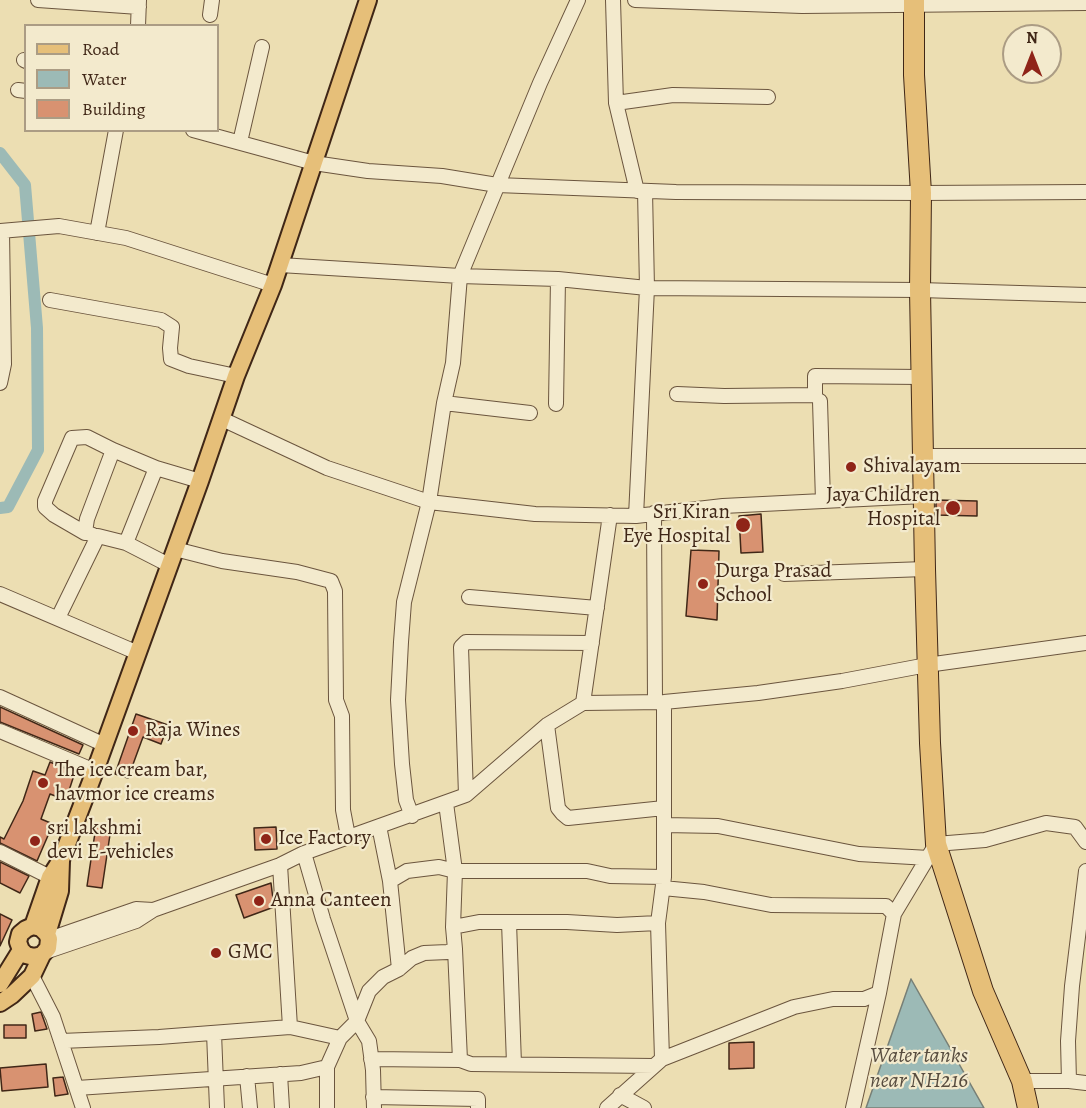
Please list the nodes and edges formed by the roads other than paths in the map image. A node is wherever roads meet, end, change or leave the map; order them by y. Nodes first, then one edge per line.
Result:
1 (38, 0) edge
2 (212, 0) edge
3 (368, 0) edge
4 (578, 0) edge
5 (613, 0) edge
6 (635, 0) edge
7 (139, 3) edge
8 (914, 3) edge
9 (1086, 3) edge
10 (210, 15) dead end
11 (138, 24) edge
12 (262, 47) dead end
13 (768, 97) dead end
14 (616, 103) junction
15 (116, 132) edge
16 (201, 132) edge
17 (240, 142) junction
18 (314, 164) junction
19 (497, 185) junction
20 (641, 191) junction
21 (1086, 192) edge
22 (921, 193) junction
23 (1, 231) edge
24 (97, 232) junction
25 (280, 265) junction
26 (460, 276) junction
27 (558, 279) junction
28 (273, 285) junction
29 (647, 288) junction
30 (920, 290) junction
31 (1086, 295) edge
32 (50, 300) dead end
33 (2, 364) edge
34 (236, 376) junction
35 (921, 377) junction
36 (0, 383) edge
37 (677, 394) dead end
38 (820, 401) dead end
39 (444, 403) junction
40 (556, 404) dead end
41 (530, 413) dead end
42 (222, 419) junction
43 (113, 450) junction
44 (923, 456) junction
45 (1086, 456) edge
46 (156, 468) junction
47 (200, 481) junction
48 (923, 496) junction
49 (823, 501) junction
50 (429, 502) junction
51 (654, 513) junction
52 (610, 515) junction
53 (636, 516) junction
54 (92, 534) junction
55 (126, 543) junction
56 (176, 549) junction
57 (169, 565) junction
58 (924, 569) junction
59 (784, 574) dead end
60 (0, 594) edge
61 (469, 597) dead end
62 (597, 608) junction
63 (58, 618) junction
64 (592, 643) junction
65 (1086, 643) edge
66 (138, 652) junction
67 (927, 665) junction
68 (0, 697) edge
69 (660, 702) junction
70 (583, 703) junction
71 (547, 725) junction
72 (0, 731) edge
73 (105, 745) junction
74 (95, 771) junction
75 (466, 795) junction
76 (446, 802) junction
77 (664, 808) junction
78 (412, 816) junction
79 (664, 825) junction
80 (379, 826) junction
81 (351, 837) junction
82 (1086, 842) edge
83 (933, 851) junction
84 (0, 852) edge
85 (304, 853) junction
86 (61, 860) junction
87 (280, 865) junction
88 (455, 871) junction
89 (1086, 871) edge
90 (50, 877) junction
91 (390, 881) junction
92 (663, 882) junction
93 (894, 914) junction
94 (509, 922) junction
95 (658, 923) junction
96 (453, 927) junction
97 (43, 941) junction
98 (21, 950) junction
99 (454, 950) junction
100 (399, 969) junction
101 (32, 976) junction
102 (0, 984) edge
103 (1079, 985) edge
104 (879, 993) junction
105 (0, 1003) edge
106 (357, 1021) junction
107 (290, 1027) junction
108 (214, 1033) junction
109 (340, 1038) junction
110 (61, 1041) junction
111 (371, 1059) junction
112 (460, 1060) junction
113 (658, 1063) junction
114 (514, 1064) junction
115 (327, 1067) junction
116 (280, 1074) junction
117 (247, 1076) junction
118 (215, 1078) junction
119 (1022, 1081) junction
120 (1070, 1081) junction
121 (1086, 1083) edge
122 (78, 1088) junction
123 (620, 1095) junction
124 (374, 1102) edge
125 (83, 1108) edge
126 (217, 1108) edge
127 (250, 1108) edge
128 (282, 1108) edge
129 (327, 1108) edge
130 (478, 1108) edge
131 (607, 1108) edge
132 (644, 1108) edge
133 (853, 1108) edge
134 (1028, 1108) edge

1 - 7 street
2 - 10 street
3 - 18 main road
4 - 19 street
5 - 14 street
6 - 8 street
7 - 11 street
8 - 9 street
8 - 22 highway
12 - 17 street
13 - 14 street
14 - 20 street
15 - 24 street
16 - 17 street
17 - 18 street
18 - 19 street
18 - 25 main road
19 - 20 street
19 - 26 street
20 - 22 street
20 - 29 street
21 - 22 street
22 - 30 highway
23 - 24 street
23 - 33 street
24 - 28 street
25 - 26 street
25 - 28 main road
26 - 27 street
26 - 39 street
27 - 29 street
27 - 40 street
28 - 34 main road
29 - 30 street
29 - 53 street
30 - 31 street
30 - 35 highway
32 - 34 street
33 - 36 street
34 - 42 main road
35 - 37 street
35 - 44 highway
38 - 49 street
39 - 41 street
39 - 50 street
42 - 47 main road
42 - 50 street
43 - 46 street
43 - 54 street
43 - 54 street
44 - 45 street
44 - 48 highway
46 - 47 street
46 - 55 street
47 - 56 main road
48 - 49 street
48 - 58 highway
49 - 51 street
50 - 52 street
50 - 78 street
51 - 53 street
51 - 69 street
52 - 53 street
52 - 62 street
54 - 55 street
54 - 63 street
55 - 57 street
56 - 57 main road
56 - 81 street
57 - 66 main road
58 - 59 street
58 - 67 highway
60 - 63 street
61 - 62 street
62 - 64 street
63 - 66 street
64 - 70 street
64 - 75 street
65 - 67 street
66 - 73 main road
67 - 69 street
67 - 83 highway
68 - 73 street
69 - 70 street
69 - 77 street
70 - 71 street
71 - 75 street
71 - 77 street
72 - 74 street
73 - 74 main road
74 - 86 main road
75 - 76 street
76 - 78 street
76 - 88 street
77 - 79 street
78 - 80 street
79 - 83 street
79 - 92 street
80 - 81 street
80 - 91 street
81 - 85 street
82 - 83 street
83 - 93 street
83 - 119 highway
84 - 90 street
85 - 87 street
85 - 106 street
86 - 90 main road
86 - 97 main road
87 - 97 street
87 - 107 street
88 - 91 street
88 - 92 street
88 - 96 street
89 - 103 street
90 - 97 main road
91 - 100 street
92 - 93 street
92 - 95 street
93 - 104 street
94 - 95 street
94 - 96 street
94 - 114 street
95 - 113 street
96 - 99 street
97 - 98 main road
97 - 98 main road
97 - 101 main road
98 - 102 main road
99 - 100 street
99 - 112 street
100 - 106 street
101 - 105 main road
101 - 110 street
103 - 120 street
104 - 113 street
104 - 133 street
106 - 109 street
106 - 111 street
107 - 108 street
107 - 109 street
108 - 110 street
108 - 118 street
109 - 115 street
110 - 122 street
111 - 112 street
111 - 124 street
112 - 114 street
113 - 114 street
113 - 123 street
115 - 116 street
115 - 129 street
116 - 117 street
116 - 128 street
117 - 118 street
117 - 127 street
118 - 122 street
118 - 126 street
119 - 120 street
119 - 134 highway
120 - 121 street
122 - 125 street
123 - 131 street
123 - 132 street
124 - 130 street

